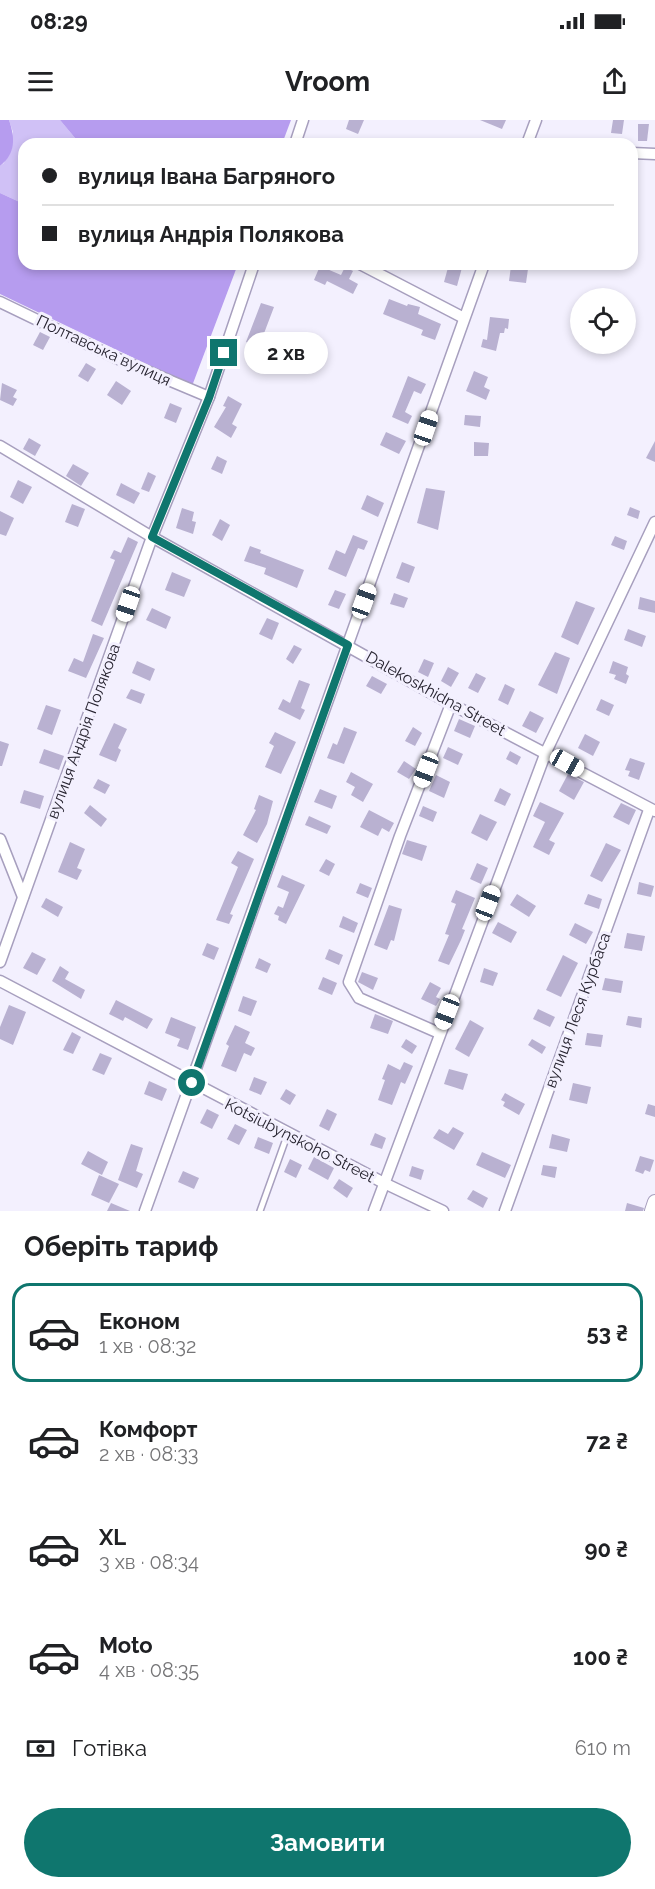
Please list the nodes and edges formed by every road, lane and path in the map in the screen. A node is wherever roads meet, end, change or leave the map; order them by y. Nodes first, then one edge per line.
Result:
1 (303, 120) edge
2 (536, 120) edge
3 (297, 138) edge
4 (529, 138) edge
5 (638, 153) edge
6 (655, 154) edge
7 (252, 270) edge
8 (372, 270) edge
9 (482, 270) edge
10 (0, 302) edge
11 (464, 318) junction
12 (209, 398) junction
13 (0, 446) edge
14 (655, 522) edge
15 (152, 537) junction
16 (348, 645) junction
17 (451, 704) junction
18 (546, 752) junction
19 (652, 810) edge
20 (0, 839) edge
21 (23, 897) junction
22 (0, 962) edge
23 (0, 981) edge
24 (439, 1034) junction
25 (192, 1083) junction
26 (288, 1133) junction
27 (384, 1183) junction
28 (655, 1202) edge
29 (145, 1211) edge
30 (260, 1211) edge
31 (374, 1211) edge
32 (443, 1211) edge
33 (505, 1211) edge
34 (652, 1211) edge

1 - 3 street
2 - 4 street
5 - 6 street
7 - 12 street, вулиця Андрія Полякова
8 - 11 street
9 - 11 street
10 - 12 street, Полтавська вулиця
11 - 16 street
12 - 15 street, вулиця Андрія Полякова
13 - 15 street, Dalekoskhidna Street
14 - 18 street
15 - 16 street, Dalekoskhidna Street
15 - 21 street, вулиця Андрія Полякова
16 - 17 street, Dalekoskhidna Street
16 - 25 street
17 - 18 street, Dalekoskhidna Street
17 - 24 street
18 - 19 street, Dalekoskhidna Street
18 - 24 street
19 - 33 street, вулиця Леся Курбаса
20 - 21 street
21 - 22 street, вулиця Андрія Полякова
23 - 25 street, Kotsiubynskoho Street
24 - 27 street
25 - 26 street, Kotsiubynskoho Street
25 - 29 street
26 - 27 street, Kotsiubynskoho Street
26 - 30 lane
27 - 31 street
27 - 32 street, Kotsiubynskoho Street
28 - 34 street

